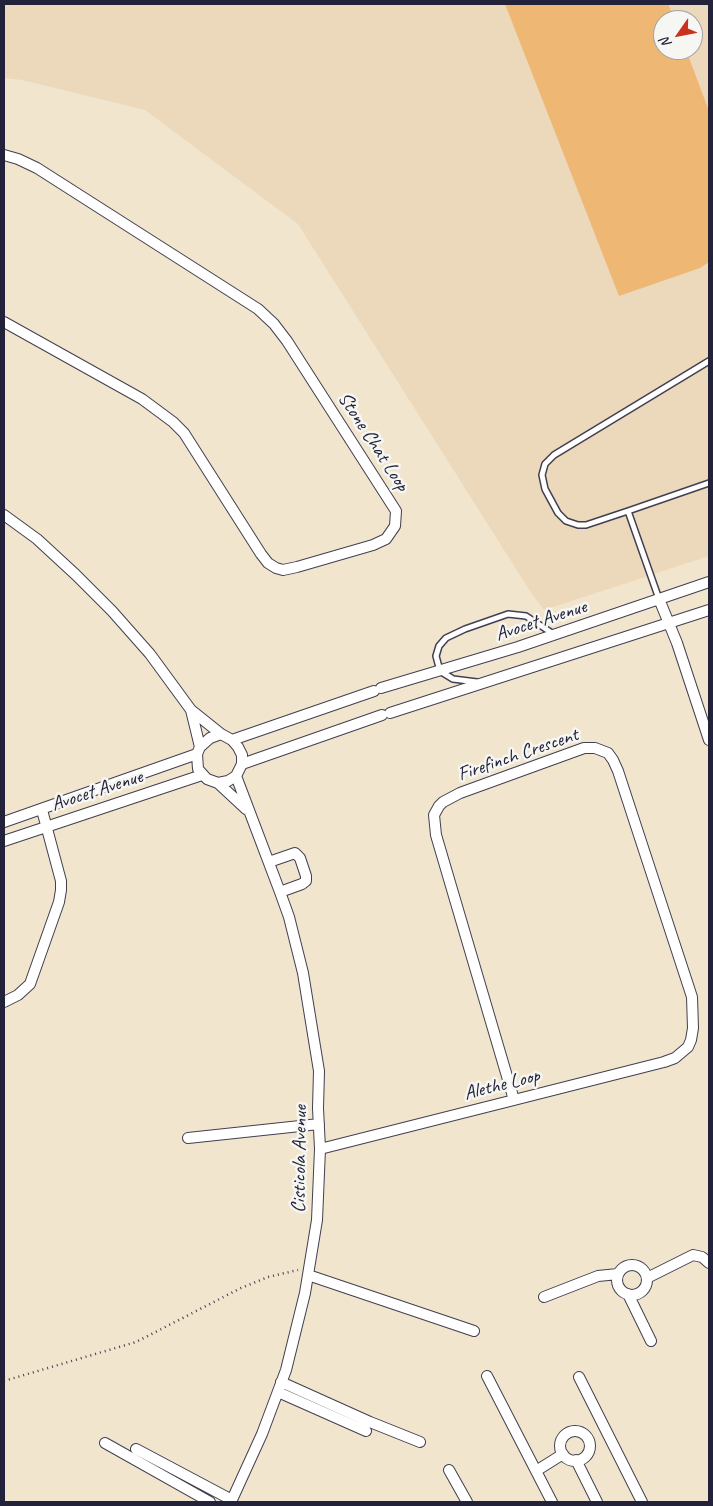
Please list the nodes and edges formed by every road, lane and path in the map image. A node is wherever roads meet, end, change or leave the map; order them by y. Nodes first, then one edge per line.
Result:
1 (4, 155) edge
2 (4, 322) edge
3 (709, 361) edge
4 (709, 483) edge
5 (628, 511) junction
6 (4, 515) edge
7 (709, 582) edge
8 (659, 599) junction
9 (709, 610) edge
10 (669, 623) junction
11 (556, 635) junction
12 (440, 671) junction
13 (482, 682) junction
14 (191, 710) junction
15 (220, 734) junction
16 (232, 740) junction
17 (709, 740) edge
18 (198, 751) junction
19 (242, 764) junction
20 (202, 775) junction
21 (236, 776) junction
22 (218, 783) junction
23 (42, 810) junction
24 (249, 812) junction
25 (4, 822) edge
26 (48, 826) junction
27 (4, 841) edge
28 (269, 862) junction
29 (280, 892) junction
30 (4, 1002) edge
31 (688, 1047) joint
32 (514, 1100) junction
33 (319, 1124) junction
34 (188, 1138) dead end
35 (320, 1149) junction
36 (709, 1263) edge
37 (309, 1272) junction
38 (618, 1274) junction
39 (647, 1278) junction
40 (628, 1294) junction
41 (544, 1297) dead end
42 (474, 1331) dead end
43 (651, 1341) dead end
44 (487, 1376) dead end
45 (579, 1377) dead end
46 (4, 1381) edge
47 (279, 1387) junction
48 (605, 1429) junction
49 (366, 1431) dead end
50 (589, 1439) junction
51 (420, 1442) dead end
52 (105, 1443) dead end
53 (136, 1449) dead end
54 (563, 1454) junction
55 (576, 1460) junction
56 (449, 1470) dead end
57 (536, 1471) junction
58 (231, 1501) edge
59 (210, 1502) edge
60 (467, 1502) edge
61 (552, 1502) edge
62 (597, 1502) edge
63 (642, 1502) edge

1 - 2 street, Stone Chat Loop
3 - 5 lane
4 - 5 lane
5 - 8 lane
6 - 14 street
7 - 8 street, Avocet Avenue
8 - 10 street
8 - 11 street, Avocet Avenue
9 - 10 street, Avocet Avenue
10 - 13 street, Avocet Avenue
10 - 17 street
11 - 12 street, Avocet Avenue
11 - 12 lane
12 - 13 lane
12 - 16 street, Avocet Avenue
13 - 19 street, Avocet Avenue
14 - 15 street
14 - 18 street
15 - 16 street
15 - 18 street
16 - 19 street
18 - 20 street
18 - 23 street, Avocet Avenue
19 - 21 street
20 - 22 street
20 - 26 street, Avocet Avenue
21 - 22 street
21 - 24 street, Cisticola Avenue
22 - 24 street, Cisticola Avenue
23 - 25 street, Avocet Avenue
23 - 26 street
24 - 28 street, Cisticola Avenue
26 - 27 street, Avocet Avenue
26 - 30 street
28 - 29 street, Cisticola Avenue
28 - 29 street
29 - 33 street, Cisticola Avenue
31 - 32 street, Alethe Loop
31 - 32 street, Firefinch Crescent
32 - 35 street, Alethe Loop
33 - 34 street
33 - 35 street, Cisticola Avenue
35 - 37 street, Cisticola Avenue
36 - 39 street
37 - 42 street
37 - 46 path
37 - 47 street, Cisticola Avenue
38 - 39 street
38 - 40 street
38 - 41 street
39 - 40 street
40 - 43 street
44 - 57 street
45 - 48 street
47 - 49 street
47 - 51 street
47 - 58 street, Cisticola Avenue
48 - 50 street
48 - 63 street
50 - 54 street
50 - 55 street
52 - 59 street
53 - 58 street
54 - 55 street
54 - 57 street
55 - 62 street
56 - 60 street
57 - 61 street

